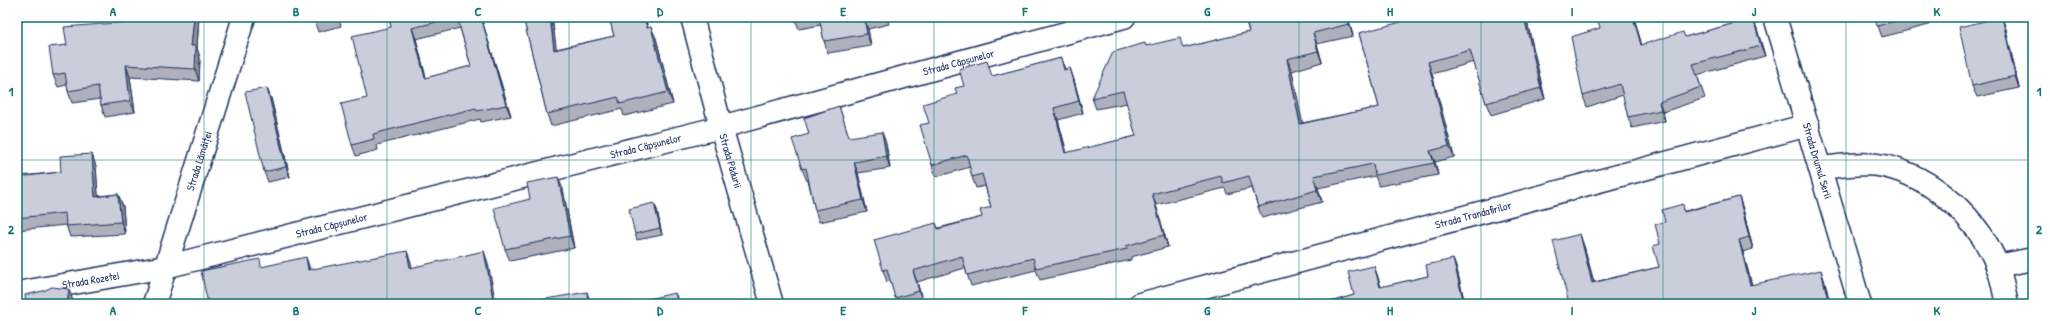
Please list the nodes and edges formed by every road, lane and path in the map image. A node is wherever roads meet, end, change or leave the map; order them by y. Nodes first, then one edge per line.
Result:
1 (244, 17) edge
2 (692, 17) edge
3 (1124, 17) edge
4 (1775, 17) edge
5 (1808, 125) junction
6 (721, 127) junction
7 (1820, 168) junction
8 (2033, 259) edge
9 (1998, 266) junction
10 (165, 267) junction
11 (17, 293) edge
12 (154, 304) edge
13 (772, 304) edge
14 (1140, 304) edge
15 (1860, 304) edge
16 (2006, 304) edge

1 - 10 street, Strada Lămâiței
2 - 6 street, Strada Pădurii
3 - 6 street, Strada Căpșunelor
4 - 5 street, Strada Drumul Serii
5 - 7 street, Strada Drumul Serii
5 - 14 street, Strada Trandafirilor
6 - 10 street, Strada Căpșunelor
6 - 13 street, Strada Pădurii
7 - 9 street
7 - 15 street, Strada Drumul Serii
8 - 9 street
9 - 16 street
10 - 11 street, Strada Rozetei
10 - 12 street, Strada Lămâiței

